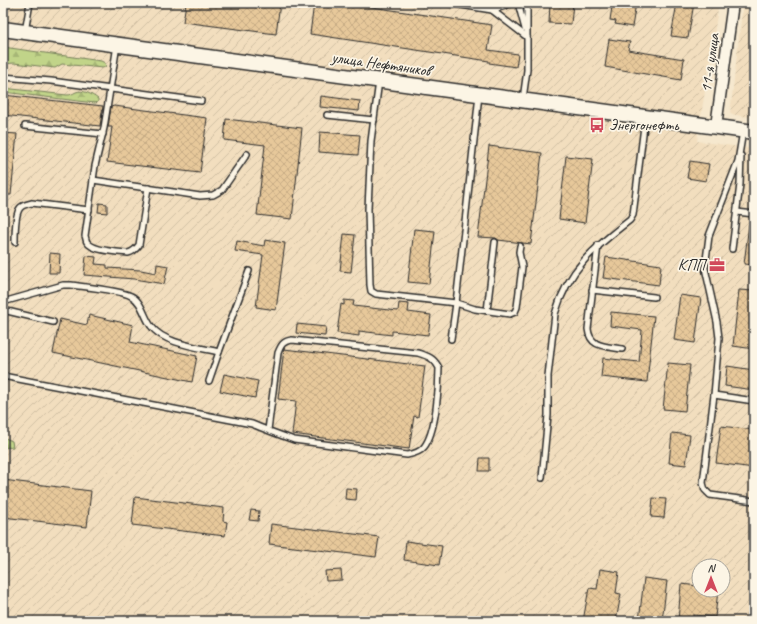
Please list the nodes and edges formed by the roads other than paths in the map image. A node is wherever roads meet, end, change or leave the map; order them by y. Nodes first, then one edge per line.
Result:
1 (30, 3) edge
2 (448, 3) edge
3 (511, 3) edge
4 (518, 3) edge
5 (527, 3) edge
6 (733, 3) edge
7 (492, 10) junction
8 (3, 29) edge
9 (25, 32) junction
10 (527, 37) junction
11 (117, 44) junction
12 (3, 77) edge
13 (379, 80) junction
14 (111, 88) junction
15 (479, 94) junction
16 (523, 100) junction
17 (201, 101) dead end
18 (327, 115) dead end
19 (645, 117) junction
20 (374, 120) junction
21 (25, 126) dead end
22 (716, 126) junction
23 (748, 131) edge
24 (103, 134) junction
25 (740, 151) junction
26 (247, 154) dead end
27 (93, 180) junction
28 (148, 188) junction
29 (89, 210) junction
30 (737, 212) junction
31 (754, 214) edge
32 (15, 242) dead end
33 (495, 242) dead end
34 (598, 245) junction
35 (520, 246) dead end
36 (732, 249) dead end
37 (249, 271) dead end
38 (592, 290) junction
39 (654, 297) dead end
40 (3, 302) edge
41 (456, 303) junction
42 (3, 310) edge
43 (487, 311) junction
44 (53, 322) dead end
45 (451, 339) dead end
46 (622, 349) dead end
47 (219, 352) junction
48 (3, 376) edge
49 (209, 381) dead end
50 (714, 396) junction
51 (754, 400) edge
52 (268, 430) junction
53 (542, 478) dead end
54 (754, 501) edge

1 - 9 lane
2 - 7 lane
3 - 7 lane
4 - 10 lane
5 - 10 lane
6 - 22 street, 11-я улица
7 - 10 lane
8 - 9 street, улица Нефтяников
9 - 11 street, улица Нефтяников
10 - 16 lane
11 - 13 street, улица Нефтяников
11 - 14 lane
12 - 14 lane
13 - 15 street, улица Нефтяников
13 - 20 lane
14 - 17 lane
14 - 24 lane
15 - 16 street, улица Нефтяников
15 - 41 lane
16 - 19 street, улица Нефтяников
18 - 20 lane
19 - 22 street, улица Нефтяников
19 - 34 lane
20 - 41 lane
21 - 24 lane
22 - 23 street, улица Нефтяников
23 - 25 lane
24 - 27 lane
25 - 30 lane
25 - 50 lane
26 - 28 lane
27 - 28 lane
27 - 29 lane
28 - 29 lane
29 - 32 lane
30 - 31 lane
30 - 36 lane
33 - 43 lane
34 - 38 lane
34 - 53 lane
35 - 43 lane
37 - 47 lane
38 - 39 lane
38 - 46 lane
40 - 47 lane
41 - 43 lane
41 - 45 lane
42 - 44 lane
47 - 49 lane
48 - 52 lane
50 - 51 lane
50 - 54 lane
52 - 52 lane

